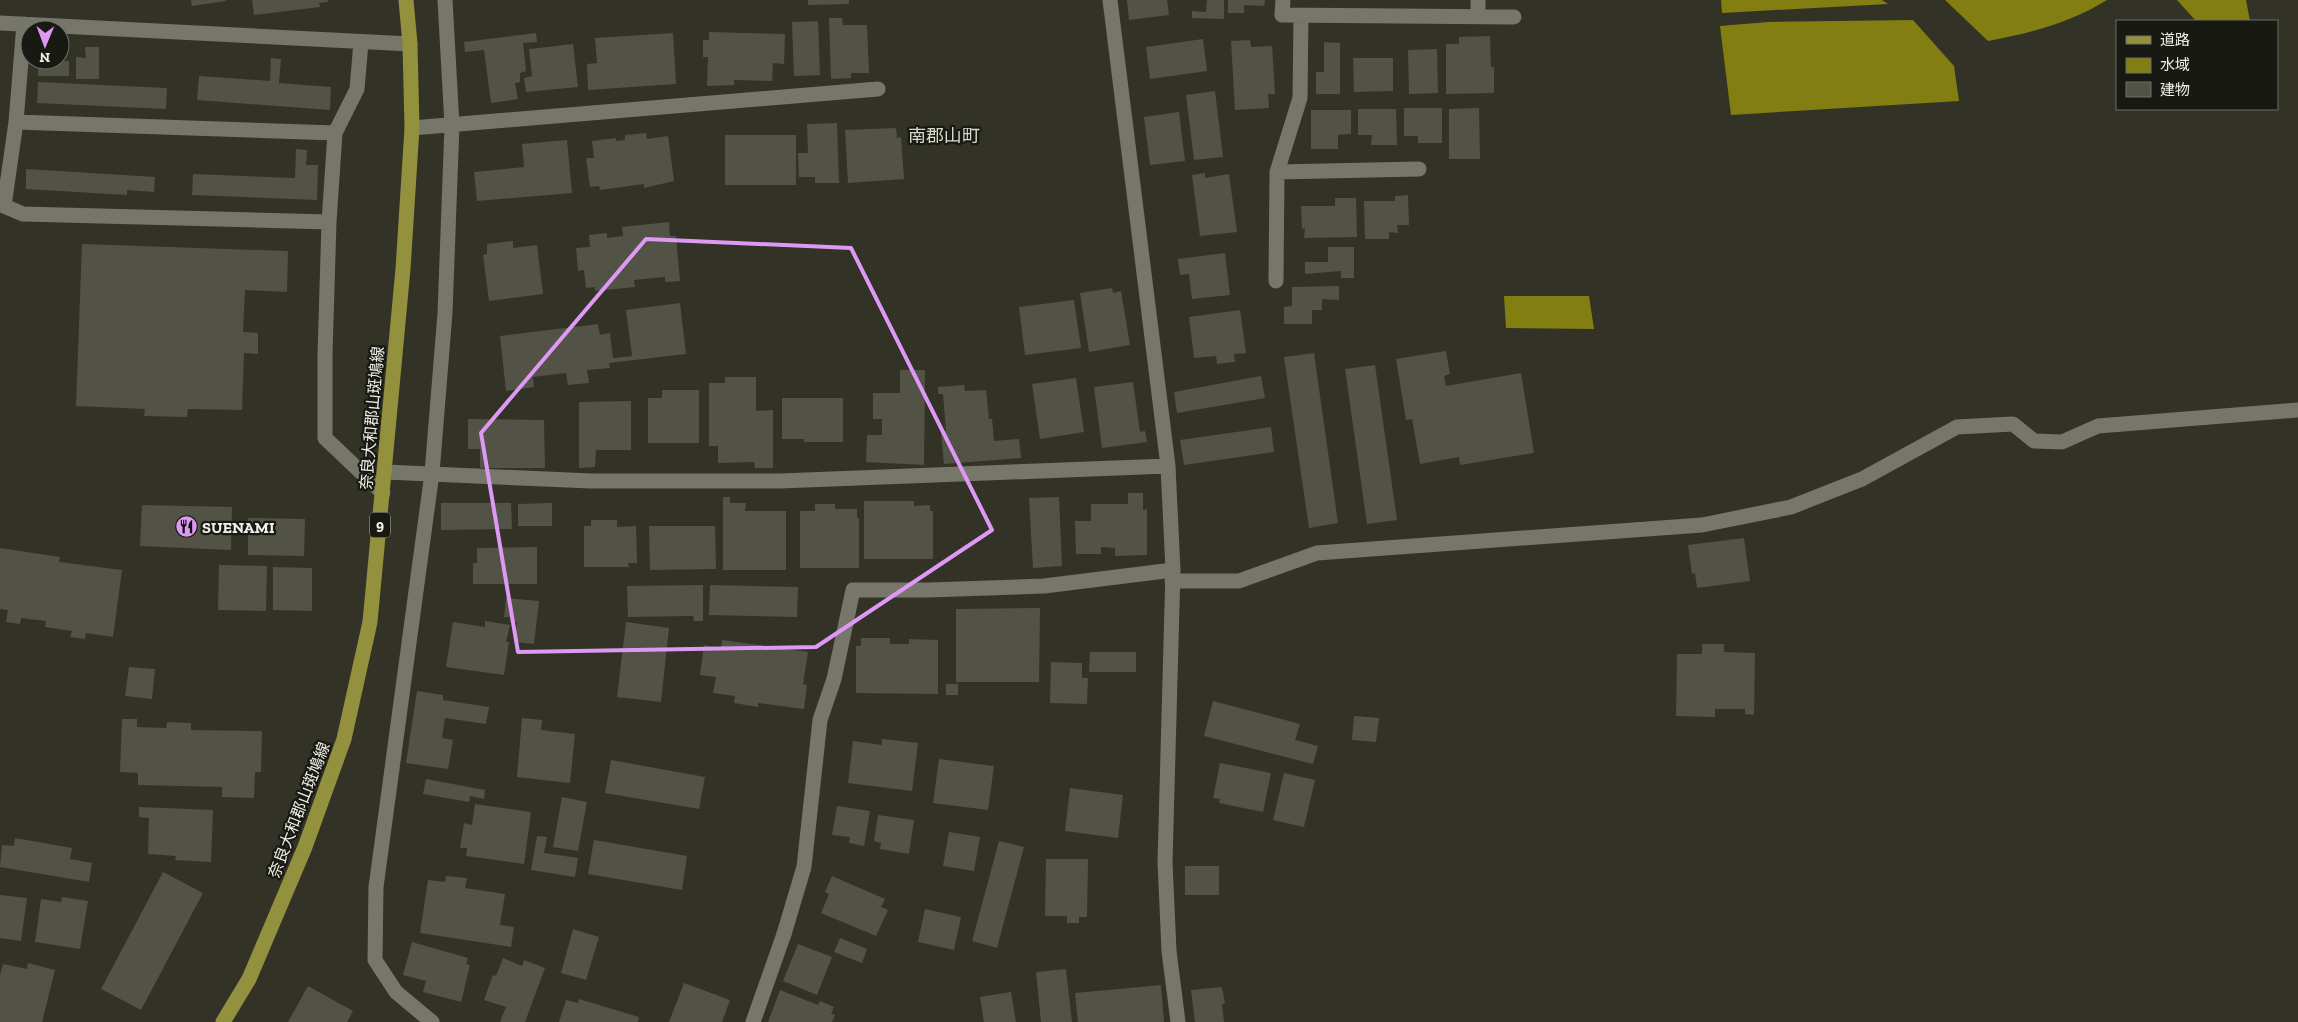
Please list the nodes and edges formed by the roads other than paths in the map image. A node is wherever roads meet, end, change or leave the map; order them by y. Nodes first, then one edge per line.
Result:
1 (406, 0) edge
2 (445, 0) edge
3 (1110, 0) edge
4 (1283, 0) edge
5 (1478, 0) edge
6 (1301, 15) junction
7 (1478, 16) junction
8 (1514, 17) dead end
9 (0, 23) edge
10 (20, 24) edge
11 (70, 26) edge
12 (362, 42) junction
13 (410, 44) junction
14 (20, 70) edge
15 (878, 89) dead end
16 (16, 122) junction
17 (452, 125) junction
18 (412, 128) junction
19 (335, 133) junction
20 (1419, 169) dead end
21 (1277, 172) junction
22 (330, 222) junction
23 (1276, 281) dead end
24 (2298, 410) edge
25 (1168, 466) junction
26 (385, 472) junction
27 (432, 473) junction
28 (383, 493) junction
29 (1172, 575) junction
30 (223, 1022) edge
31 (432, 1022) edge
32 (754, 1022) edge
33 (1178, 1022) edge

1 - 13 main road, 奈良大和郡山斑鳩線 / 9
2 - 17 street
3 - 25 street
4 - 6 street
5 - 7 street
6 - 7 street
6 - 21 street
7 - 8 street
9 - 10 street
11 - 12 street
12 - 13 street
12 - 19 street
13 - 18 main road, 奈良大和郡山斑鳩線 / 9
14 - 16 street
15 - 17 street
16 - 19 street
16 - 22 street
17 - 18 street
17 - 27 street
18 - 26 main road, 奈良大和郡山斑鳩線 / 9
19 - 22 street
20 - 21 street
21 - 23 street
22 - 28 street
24 - 29 street
25 - 27 street
25 - 29 street
26 - 27 street
26 - 28 main road, 奈良大和郡山斑鳩線 / 9
27 - 31 street
28 - 30 main road, 奈良大和郡山斑鳩線 / 9
29 - 32 street
29 - 33 street

